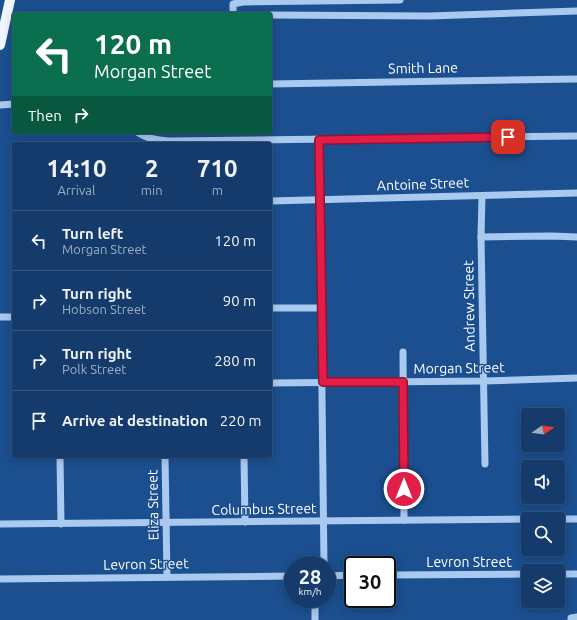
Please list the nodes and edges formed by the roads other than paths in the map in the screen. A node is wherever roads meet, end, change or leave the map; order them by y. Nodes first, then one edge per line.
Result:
1 (10, 0) edge
2 (400, 0) edge
3 (577, 11) edge
4 (233, 12) edge
5 (272, 15) edge
6 (0, 46) edge
7 (577, 79) edge
8 (272, 84) edge
9 (12, 104) edge
10 (0, 105) edge
11 (148, 134) edge
12 (577, 136) edge
13 (319, 140) junction
14 (577, 193) edge
15 (482, 196) junction
16 (320, 200) junction
17 (272, 201) edge
18 (481, 236) junction
19 (577, 237) edge
20 (272, 308) edge
21 (321, 308) junction
22 (0, 317) edge
23 (12, 317) edge
24 (403, 352) dead end
25 (577, 378) edge
26 (484, 381) junction
27 (323, 382) junction
28 (403, 382) junction
29 (272, 383) edge
30 (60, 458) edge
31 (165, 458) edge
32 (244, 458) edge
33 (485, 464) dead end
34 (521, 519) edge
35 (565, 519) edge
36 (577, 519) edge
37 (404, 520) junction
38 (324, 521) junction
39 (245, 522) junction
40 (166, 523) junction
41 (0, 524) edge
42 (61, 524) junction
43 (324, 556) edge
44 (521, 574) edge
45 (565, 574) edge
46 (577, 574) edge
47 (396, 575) edge
48 (284, 576) edge
49 (167, 577) junction
50 (0, 579) edge
51 (315, 608) edge
52 (577, 617) edge
53 (315, 620) edge
54 (571, 620) edge

1 - 6 main road
2 - 4 street
3 - 5 street
7 - 8 street, Smith Lane
9 - 10 street
11 - 13 street
12 - 13 street
13 - 16 street
14 - 15 street, Antoine Street
15 - 16 street, Antoine Street
15 - 18 street, Andrew Street
16 - 17 street, Antoine Street
16 - 21 street
18 - 19 street
18 - 26 street, Andrew Street
20 - 21 street
21 - 27 street
22 - 23 street
24 - 28 street
25 - 26 street, Morgan Street
26 - 28 street, Morgan Street
26 - 33 street, Andrew Street
27 - 28 street, Morgan Street
27 - 29 street, Morgan Street
27 - 38 street
28 - 37 street
30 - 42 street
31 - 40 street, Eliza Street
32 - 39 street
34 - 37 street, Columbus Street
35 - 36 street
37 - 38 street, Columbus Street
38 - 39 street, Columbus Street
38 - 43 street
39 - 40 street, Columbus Street
40 - 42 street, Columbus Street
40 - 49 street, Eliza Street
41 - 42 street, Columbus Street
44 - 47 street, Levron Street
45 - 46 street
48 - 49 street, Levron Street
49 - 50 street, Levron Street
51 - 53 street
52 - 54 street

